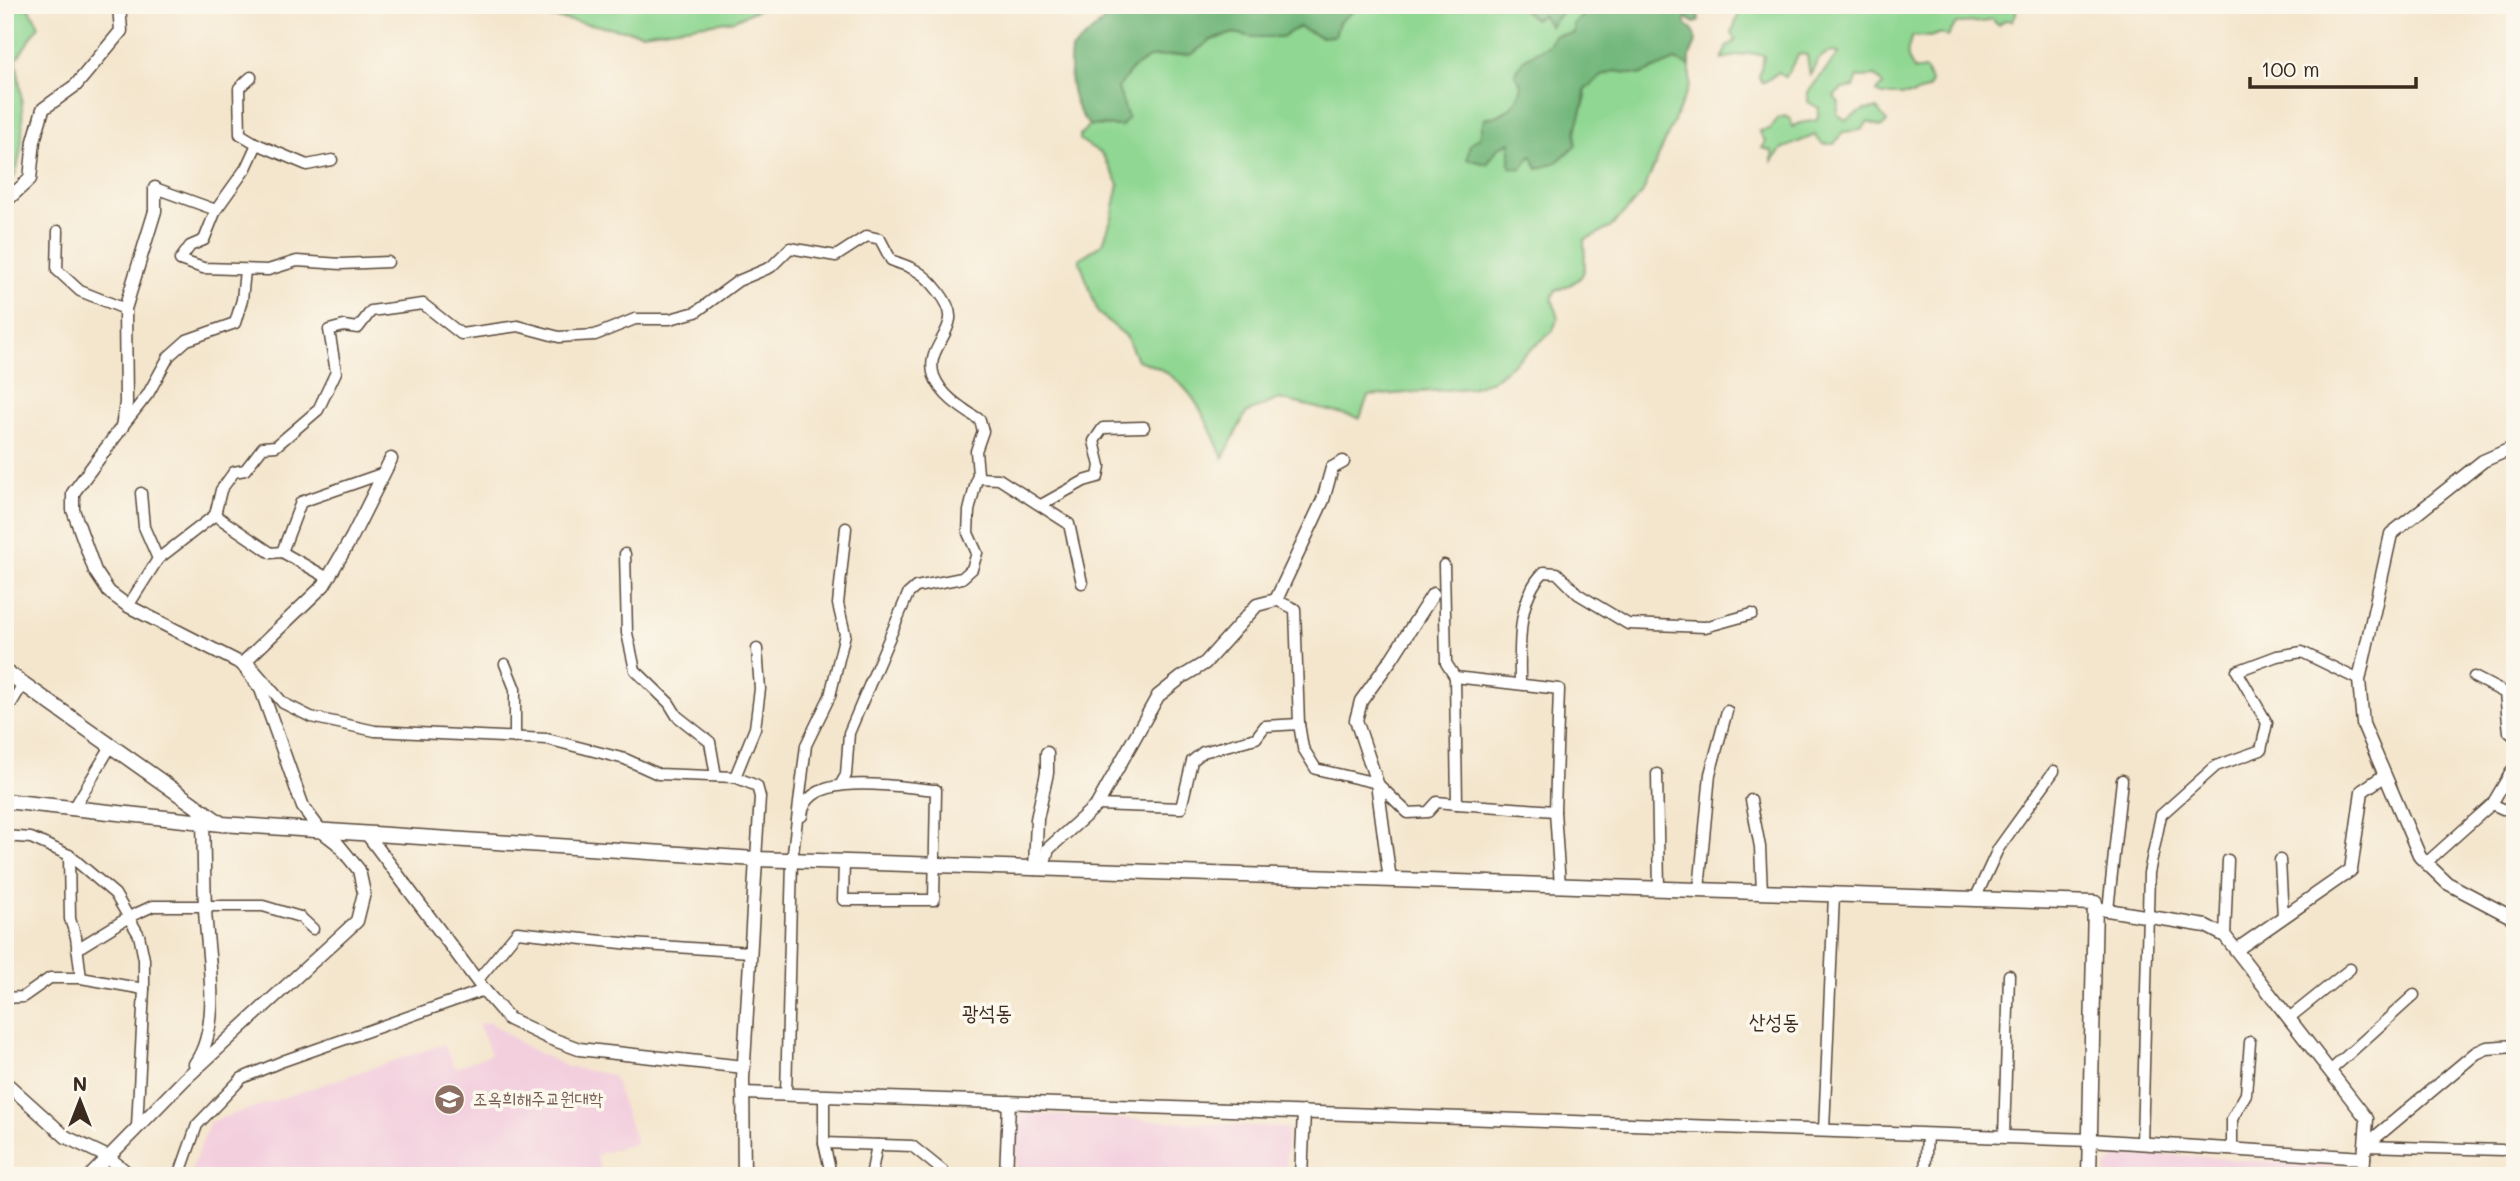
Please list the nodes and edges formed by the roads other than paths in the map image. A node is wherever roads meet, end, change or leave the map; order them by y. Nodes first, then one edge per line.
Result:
1 (119, 5) edge
2 (251, 77) dead end
3 (257, 144) junction
4 (332, 160) dead end
5 (155, 188) joint
6 (5, 202) edge
7 (216, 210) junction
8 (58, 231) dead end
9 (388, 262) dead end
10 (245, 270) junction
11 (125, 309) junction
12 (122, 427) junction
13 (1144, 427) dead end
14 (2515, 447) edge
15 (391, 459) dead end
16 (1343, 462) dead end
17 (384, 473) junction
18 (977, 478) junction
19 (141, 494) dead end
20 (1041, 505) junction
21 (215, 515) junction
22 (846, 528) dead end
23 (282, 552) junction
24 (625, 554) dead end
25 (158, 559) junction
26 (1444, 565) dead end
27 (328, 578) junction
28 (1082, 583) dead end
29 (1433, 594) dead end
30 (1276, 600) junction
31 (128, 606) junction
32 (1752, 614) dead end
33 (757, 649) dead end
34 (244, 662) junction
35 (505, 664) dead end
36 (5, 671) edge
37 (1455, 677) junction
38 (2474, 677) dead end
39 (2359, 680) junction
40 (23, 684) junction
41 (1520, 684) junction
42 (1727, 711) dead end
43 (5, 714) edge
44 (1299, 724) junction
45 (2515, 737) edge
46 (515, 738) junction
47 (111, 746) junction
48 (1047, 753) dead end
49 (2515, 765) edge
50 (2054, 771) dead end
51 (1657, 774) dead end
52 (716, 776) junction
53 (2384, 776) junction
54 (734, 777) junction
55 (2122, 780) dead end
56 (1377, 783) junction
57 (841, 784) junction
58 (1751, 800) dead end
59 (5, 801) edge
60 (1457, 804) junction
61 (2493, 804) junction
62 (1097, 805) junction
63 (74, 808) junction
64 (2515, 810) edge
65 (1555, 811) junction
66 (203, 822) junction
67 (222, 824) junction
68 (320, 830) junction
69 (367, 834) junction
70 (5, 835) edge
71 (69, 855) junction
72 (756, 859) junction
73 (2228, 860) dead end
74 (2280, 860) dead end
75 (796, 861) junction
76 (844, 862) junction
77 (2426, 863) junction
78 (933, 865) junction
79 (1038, 869) junction
80 (1390, 880) junction
81 (1560, 886) junction
82 (1659, 889) junction
83 (1699, 890) junction
84 (1762, 892) junction
85 (1834, 895) junction
86 (1975, 899) junction
87 (205, 906) junction
88 (2101, 909) junction
89 (2147, 916) junction
90 (129, 917) junction
91 (2283, 918) junction
92 (2515, 919) edge
93 (313, 929) dead end
94 (2225, 936) junction
95 (77, 949) junction
96 (2236, 950) junction
97 (750, 952) junction
98 (2350, 969) dead end
99 (2009, 975) dead end
100 (81, 978) junction
101 (481, 986) junction
102 (144, 989) junction
103 (2414, 995) dead end
104 (5, 998) edge
105 (2289, 1018) junction
106 (2250, 1042) dead end
107 (2515, 1046) edge
108 (744, 1067) junction
109 (2330, 1071) junction
110 (185, 1079) junction
111 (5, 1082) edge
112 (743, 1093) junction
113 (786, 1095) junction
114 (824, 1096) junction
115 (1009, 1102) junction
116 (1304, 1112) junction
117 (137, 1127) junction
118 (1824, 1130) junction
119 (1927, 1134) junction
120 (2004, 1137) junction
121 (2090, 1140) junction
122 (824, 1143) junction
123 (2142, 1143) junction
124 (877, 1145) junction
125 (2232, 1149) junction
126 (2502, 1150) dead end
127 (2364, 1152) junction
128 (108, 1157) junction
129 (90, 1176) edge
130 (131, 1176) edge
131 (179, 1176) edge
132 (744, 1176) edge
133 (837, 1176) edge
134 (871, 1176) edge
135 (943, 1176) edge
136 (1006, 1176) edge
137 (1301, 1176) edge
138 (1924, 1176) edge
139 (2089, 1176) edge
140 (2363, 1176) edge

1 - 6 street
2 - 3 street
3 - 4 street
3 - 7 street
5 - 7 street
5 - 11 street
7 - 10 street
8 - 11 street
9 - 10 street
10 - 12 street
11 - 12 street
12 - 31 street
13 - 20 street
14 - 39 street
15 - 17 street
16 - 30 street
17 - 23 street
17 - 27 street
18 - 20 street
18 - 21 street
18 - 57 street
19 - 25 street
20 - 28 street
21 - 23 street
21 - 25 street
22 - 75 street
23 - 27 street
24 - 52 street
25 - 31 street
26 - 37 street
27 - 34 street
29 - 56 street
30 - 44 street
30 - 62 street
31 - 34 street
32 - 41 street
33 - 54 street
34 - 46 street
34 - 68 street
35 - 46 street
36 - 40 main road
37 - 41 street
37 - 60 street
38 - 45 street
39 - 53 street
39 - 89 street
40 - 43 street
40 - 47 main road
41 - 65 street
42 - 83 street
44 - 56 street
44 - 62 street
46 - 52 street
47 - 63 street
47 - 67 main road
48 - 79 street
49 - 61 street
50 - 86 street
51 - 82 street
52 - 54 street
53 - 77 street
53 - 91 street
54 - 72 street
55 - 88 street
56 - 60 street
56 - 80 street
57 - 75 street
57 - 78 street
58 - 84 street
59 - 63 main road
60 - 65 street
61 - 64 street
61 - 77 street
62 - 79 street
63 - 66 main road
65 - 81 street
66 - 67 main road
66 - 87 street
67 - 68 main road
68 - 69 main road
68 - 110 street
69 - 72 main road
69 - 101 street
70 - 71 street
71 - 90 street
71 - 95 street
72 - 75 main road
72 - 97 street
73 - 94 street
74 - 91 street
75 - 76 main road
75 - 113 street
76 - 78 main road
76 - 78 street
77 - 92 street
78 - 79 main road
79 - 80 main road
80 - 81 main road
81 - 82 main road
82 - 83 main road
83 - 84 main road
84 - 85 main road
85 - 86 main road
85 - 118 street
86 - 88 main road
87 - 90 street
87 - 93 street
87 - 110 street
88 - 89 street
88 - 121 main road
89 - 94 street
89 - 123 street
90 - 95 street
90 - 102 street
91 - 96 street
94 - 96 street
95 - 100 street
96 - 105 street
97 - 101 street
97 - 108 street
98 - 105 street
99 - 120 street
100 - 102 street
100 - 104 street
101 - 108 street
101 - 131 street
102 - 117 street
103 - 109 street
105 - 109 street
106 - 125 street
107 - 127 street
108 - 112 street
109 - 127 street
110 - 117 street
111 - 128 street
112 - 113 street
112 - 132 street
113 - 114 street
114 - 115 street
114 - 122 street
115 - 116 street
115 - 136 street
116 - 118 street
116 - 137 street
117 - 128 street
118 - 119 street
119 - 120 street
119 - 138 street
120 - 121 street
121 - 123 street
121 - 139 main road
122 - 124 street
122 - 133 street
123 - 125 street
124 - 134 street
124 - 135 street
125 - 127 street
126 - 127 street
127 - 140 street
128 - 129 street
128 - 130 street

